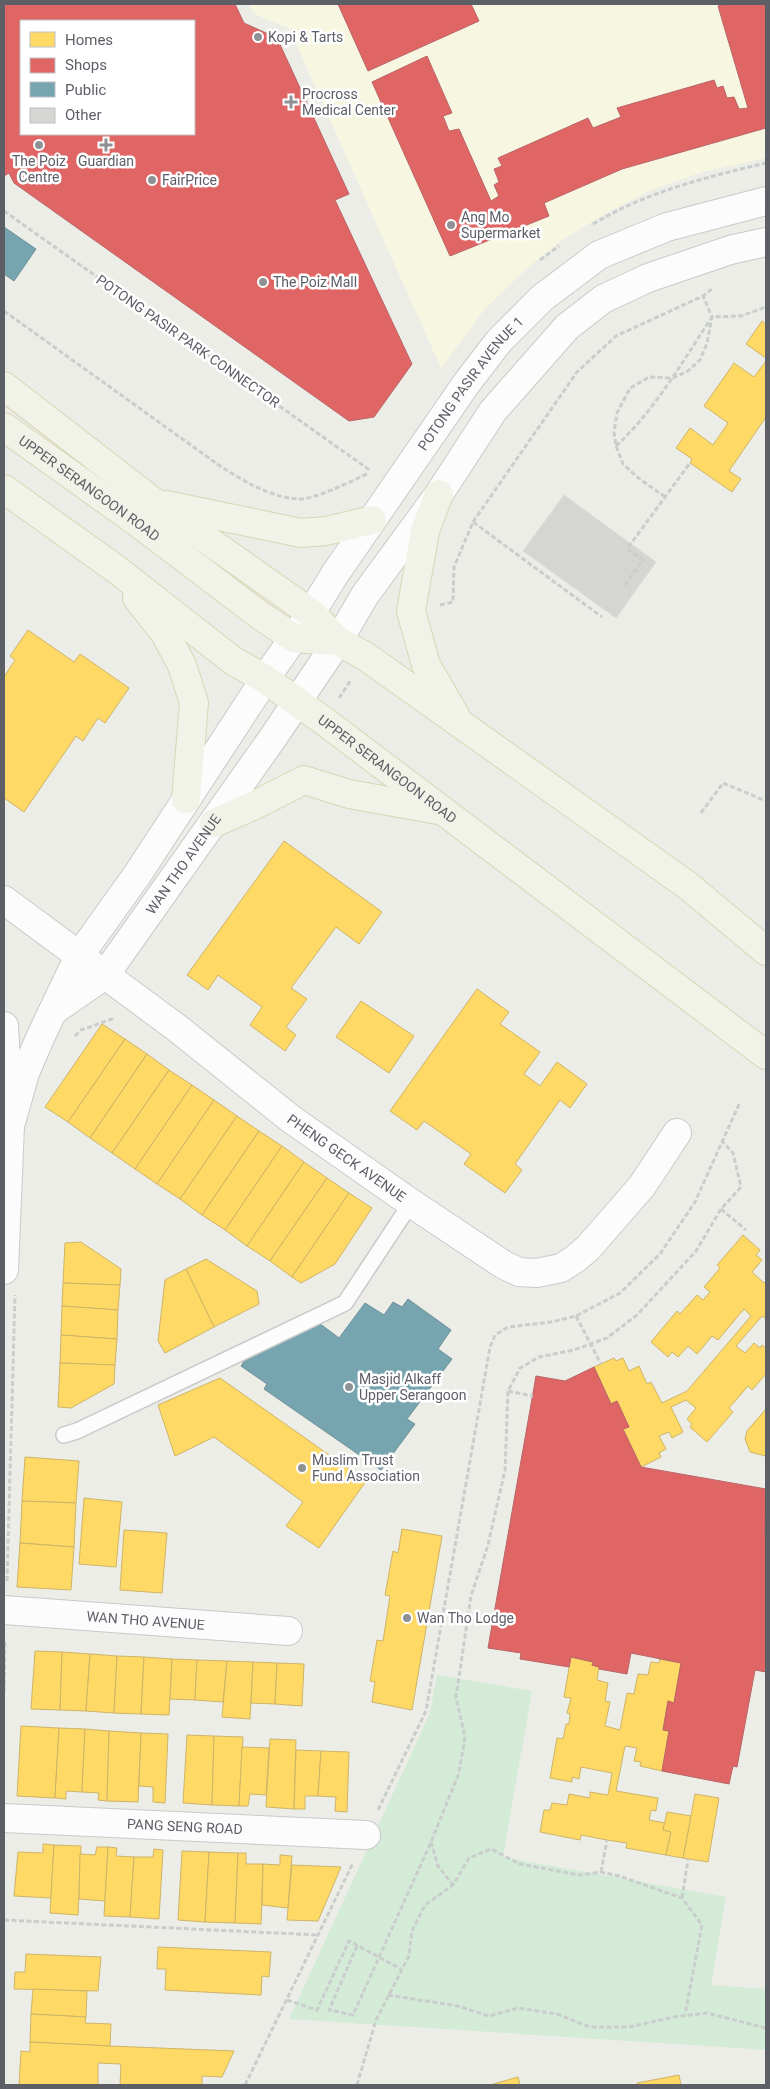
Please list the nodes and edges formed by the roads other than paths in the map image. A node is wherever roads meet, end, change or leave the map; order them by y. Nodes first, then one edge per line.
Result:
1 (766, 201) edge
2 (766, 242) edge
3 (4, 386) edge
4 (4, 427) edge
5 (4, 489) edge
6 (439, 494) junction
7 (155, 502) junction
8 (372, 520) junction
9 (116, 568) junction
10 (311, 613) junction
11 (294, 638) junction
12 (338, 641) junction
13 (265, 679) junction
14 (297, 701) junction
15 (460, 723) junction
16 (186, 799) junction
17 (442, 811) junction
18 (214, 823) junction
19 (4, 900) edge
20 (766, 950) edge
21 (79, 956) junction
22 (105, 974) junction
23 (52, 1012) junction
24 (4, 1026) edge
25 (766, 1055) edge
26 (10, 1126) junction
27 (677, 1133) dead end
28 (411, 1203) junction
29 (10, 1280) edge
30 (64, 1435) dead end
31 (5, 1610) edge
32 (288, 1631) dead end
33 (4, 1818) edge
34 (366, 1835) road end

1 - 8 street, POTONG PASIR AVENUE 1
2 - 6 street
3 - 7 main road
4 - 11 main road, UPPER SERANGOON ROAD
5 - 9 main road, UPPER SERANGOON ROAD
6 - 12 street
6 - 15 main road
7 - 8 main road
7 - 10 main road
8 - 10 street, POTONG PASIR AVENUE 1
9 - 13 main road, UPPER SERANGOON ROAD
9 - 16 main road
10 - 11 street, POTONG PASIR AVENUE 1
10 - 12 main road
11 - 12 main road, UPPER SERANGOON ROAD
11 - 13 street, POTONG PASIR AVENUE 1
12 - 14 street
12 - 15 main road, UPPER SERANGOON ROAD
13 - 14 main road, UPPER SERANGOON ROAD
13 - 16 street
14 - 17 main road, UPPER SERANGOON ROAD
14 - 18 street, WAN THO AVENUE
15 - 20 main road, UPPER SERANGOON ROAD
16 - 21 street
17 - 18 main road
17 - 25 main road, UPPER SERANGOON ROAD
18 - 22 street, WAN THO AVENUE
19 - 21 street, PHENG GECK AVENUE
21 - 22 street, PHENG GECK AVENUE
21 - 23 street
22 - 23 street, WAN THO AVENUE
22 - 28 street, PHENG GECK AVENUE
23 - 26 street
24 - 26 street
26 - 29 street
27 - 28 street, PHENG GECK AVENUE
28 - 30 lane
31 - 32 street, WAN THO AVENUE
33 - 34 street, PANG SENG ROAD

